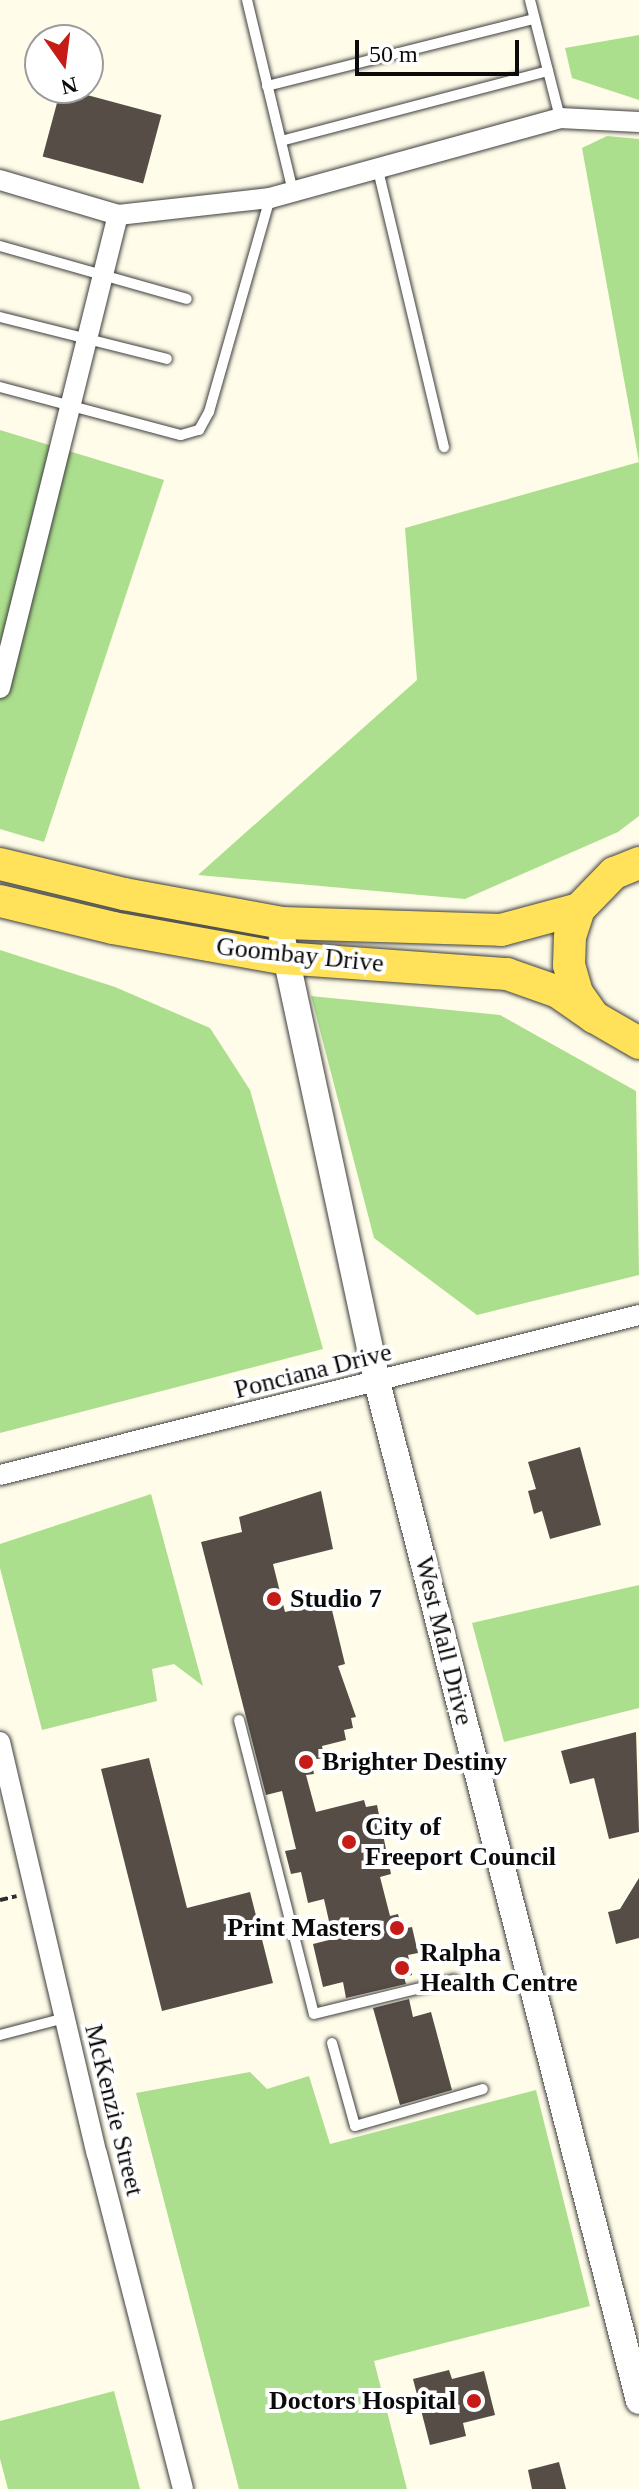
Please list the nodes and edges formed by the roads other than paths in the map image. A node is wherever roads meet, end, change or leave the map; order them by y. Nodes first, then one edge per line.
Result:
1 (247, 0) edge
2 (530, 0) edge
3 (534, 19) junction
4 (548, 71) junction
5 (267, 86) junction
6 (560, 118) junction
7 (639, 122) edge
8 (281, 141) junction
9 (378, 170) junction
10 (0, 180) edge
11 (293, 192) junction
12 (270, 198) junction
13 (118, 215) junction
14 (0, 246) edge
15 (104, 272) junction
16 (187, 299) dead end
17 (0, 317) edge
18 (87, 338) junction
19 (167, 359) dead end
20 (0, 387) edge
21 (70, 408) junction
22 (444, 447) dead end
23 (0, 688) edge
24 (638, 863) edge
25 (0, 864) edge
26 (0, 901) edge
27 (579, 909) junction
28 (282, 923) junction
29 (282, 958) junction
30 (594, 1017) junction
31 (639, 1043) edge
32 (639, 1315) edge
33 (377, 1382) junction
34 (0, 1475) edge
35 (239, 1720) dead end
36 (0, 1742) edge
37 (454, 1980) dead end
38 (65, 2018) junction
39 (0, 2035) edge
40 (332, 2043) dead end
41 (483, 2089) dead end
42 (639, 2401) edge
43 (183, 2489) edge

1 - 5 lane
2 - 3 lane
3 - 4 lane
3 - 5 lane
4 - 6 lane
4 - 8 lane
5 - 8 lane
6 - 7 street
6 - 9 street
8 - 11 lane
9 - 11 street
9 - 22 lane
10 - 13 street
11 - 12 street
12 - 13 street
12 - 21 lane
13 - 15 street
14 - 15 lane
15 - 16 lane
15 - 18 street
17 - 18 lane
18 - 19 lane
18 - 21 street
20 - 21 lane
21 - 23 street
24 - 27 main road
25 - 28 main road, Goombay Drive
26 - 29 main road, Goombay Drive
27 - 28 main road, Goombay Drive
27 - 30 main road
28 - 29 street, West Mall Drive
29 - 30 main road, Goombay Drive
29 - 33 street, West Mall Drive
30 - 31 main road, Goombay Drive
32 - 33 street, Ponciana Drive
33 - 34 street, Ponciana Drive
33 - 42 street, West Mall Drive
35 - 37 lane
36 - 38 street, McKenzie Street
38 - 39 lane
38 - 43 street, McKenzie Street
40 - 41 lane

